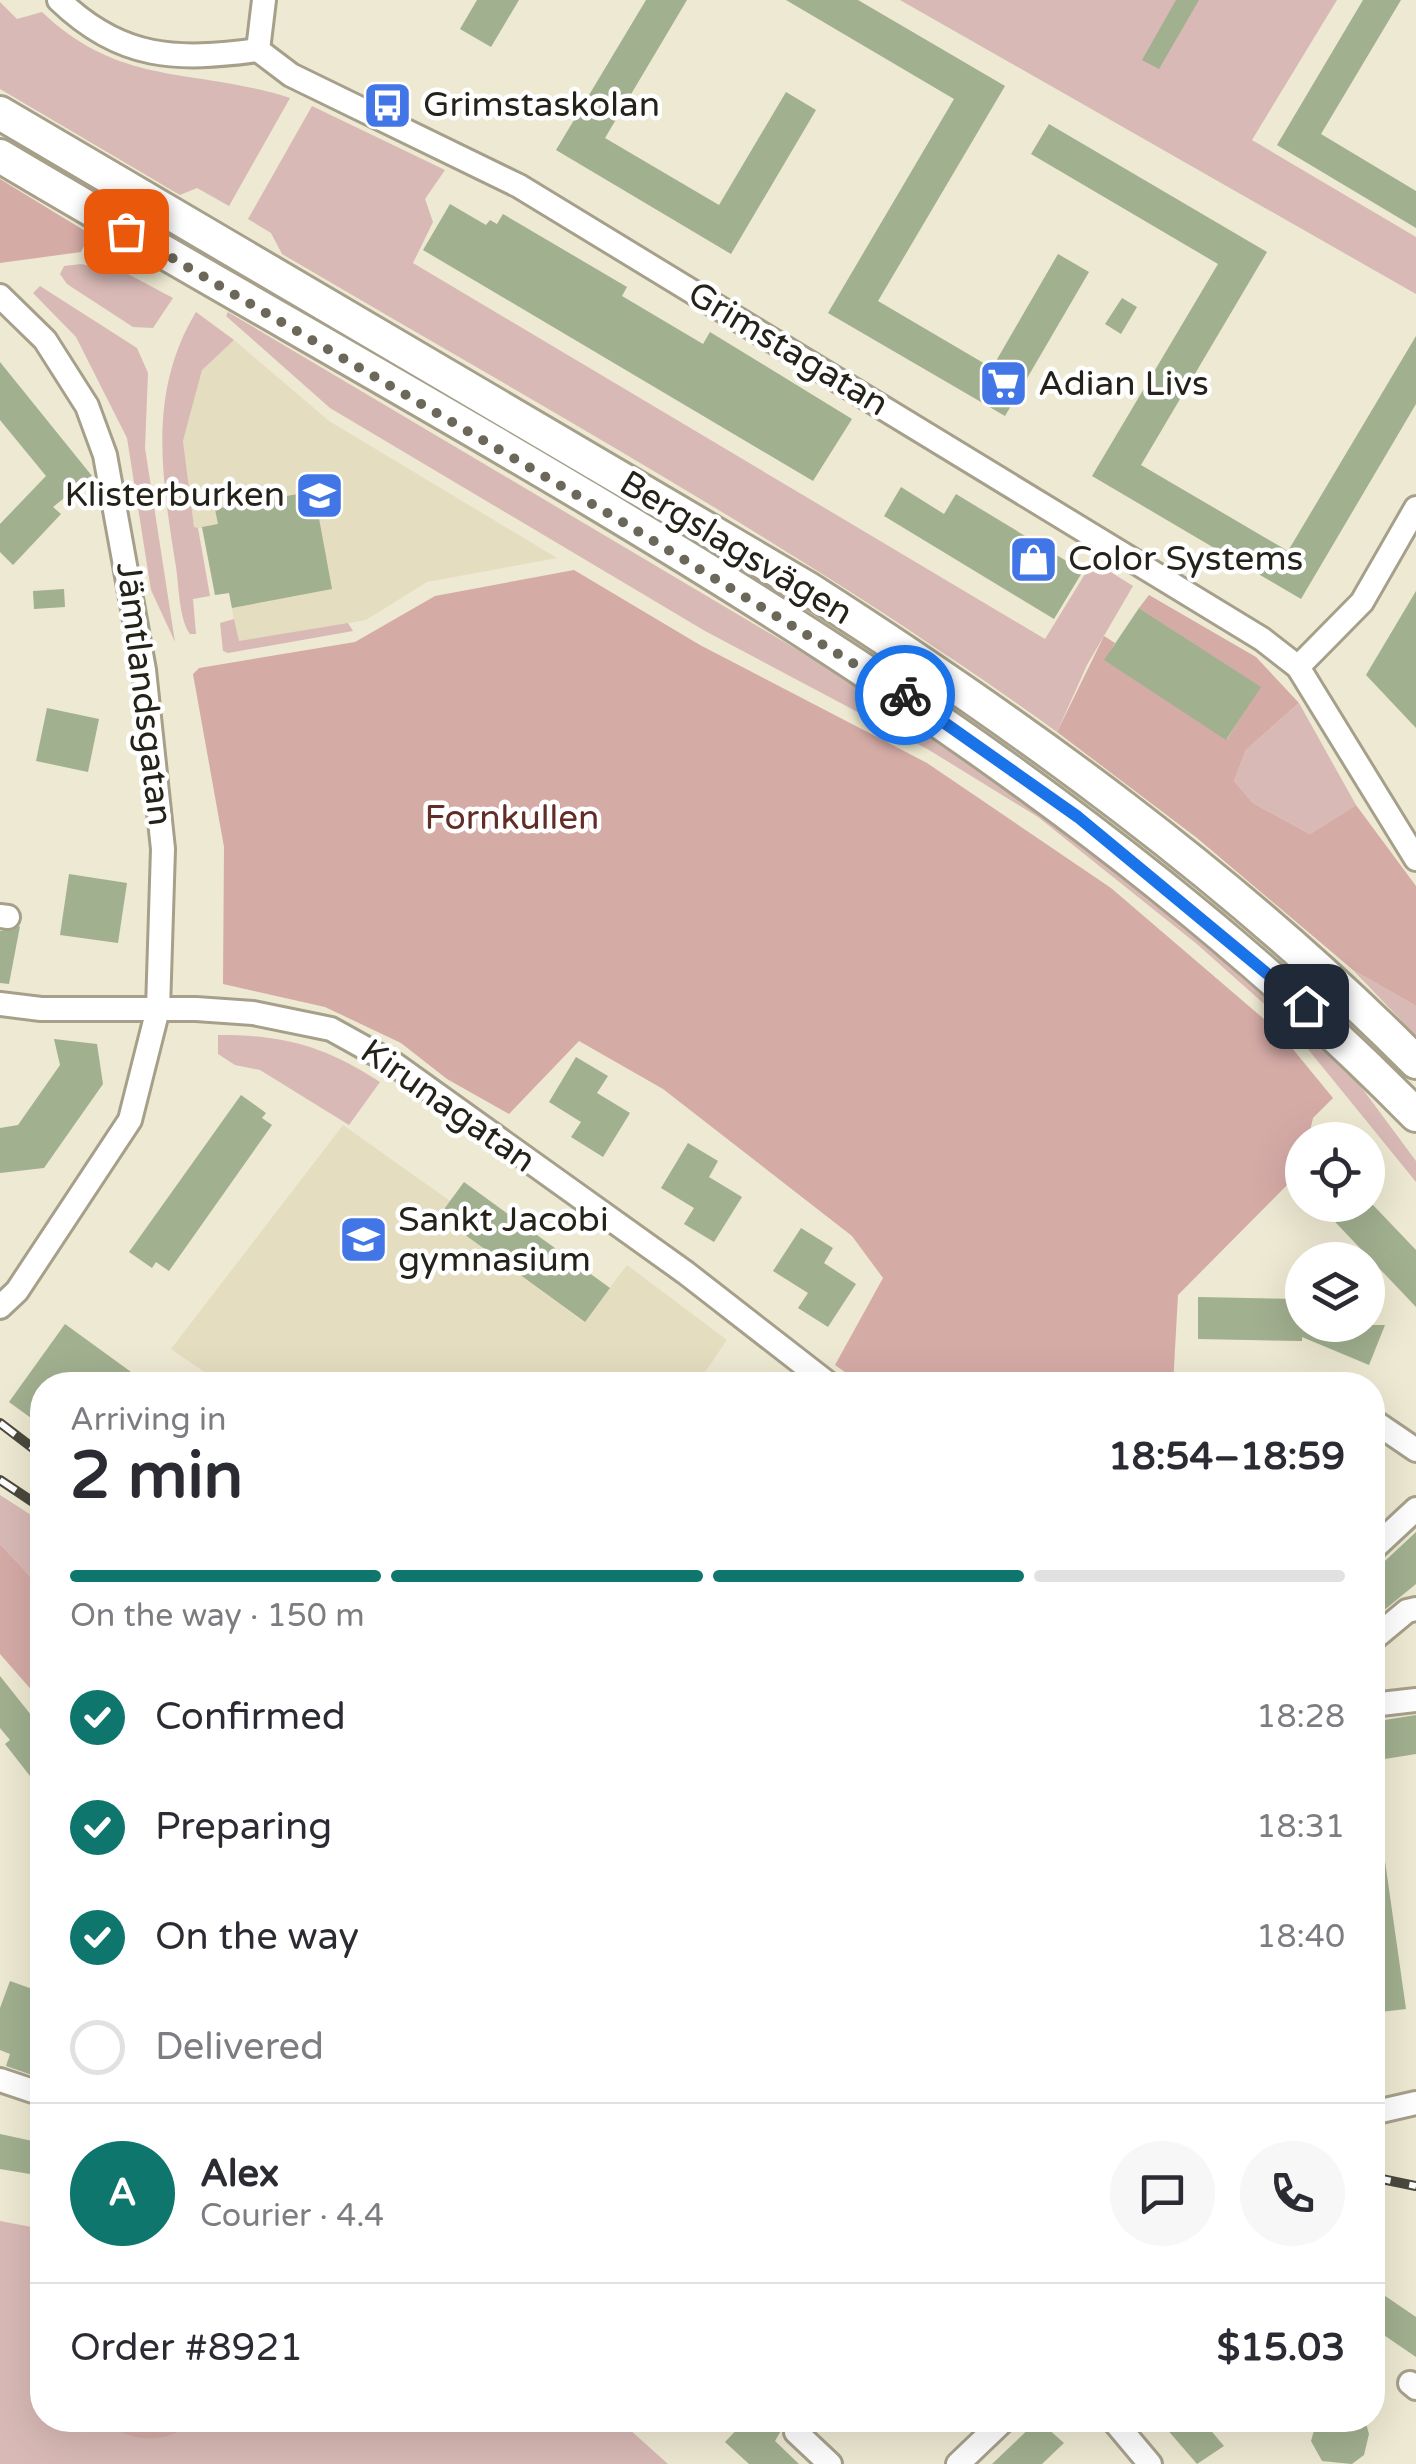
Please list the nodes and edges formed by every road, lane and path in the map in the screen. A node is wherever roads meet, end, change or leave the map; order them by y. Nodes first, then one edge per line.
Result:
1 (58, 0) edge
2 (264, 0) edge
3 (258, 50) junction
4 (0, 113) edge
5 (0, 156) edge
6 (0, 296) edge
7 (1416, 508) edge
8 (1298, 668) junction
9 (1416, 859) edge
10 (0, 1004) edge
11 (158, 1008) junction
12 (1416, 1062) edge
13 (1416, 1115) edge
14 (0, 1308) edge
15 (813, 1372) edge
16 (1385, 1429) edge
17 (1416, 1450) edge
18 (1416, 1509) edge
19 (1385, 1538) edge
20 (1416, 1610) edge
21 (1385, 1629) edge
22 (1416, 1700) edge
23 (1385, 1704) edge
24 (0, 2080) edge
25 (30, 2090) edge
26 (1416, 2103) edge
27 (1385, 2110) edge
28 (796, 2432) edge
29 (991, 2432) edge
30 (1123, 2432) edge
31 (830, 2464) edge
32 (958, 2464) edge
33 (1150, 2464) edge

1 - 3 street
2 - 3 street
3 - 8 street, Grimstagatan
4 - 12 main road, Bergslagsvägen
5 - 13 main road, Bergslagsvägen
6 - 11 street, Jämtlandsgatan
7 - 8 street
8 - 9 street, Grimstagatan
10 - 11 street, Kirunagatan
11 - 14 street, Jämtlandsgatan
11 - 15 street, Kirunagatan
16 - 17 street
18 - 19 street
20 - 21 street
22 - 23 street
24 - 25 street
26 - 27 street
28 - 31 street
29 - 32 street
30 - 33 street

